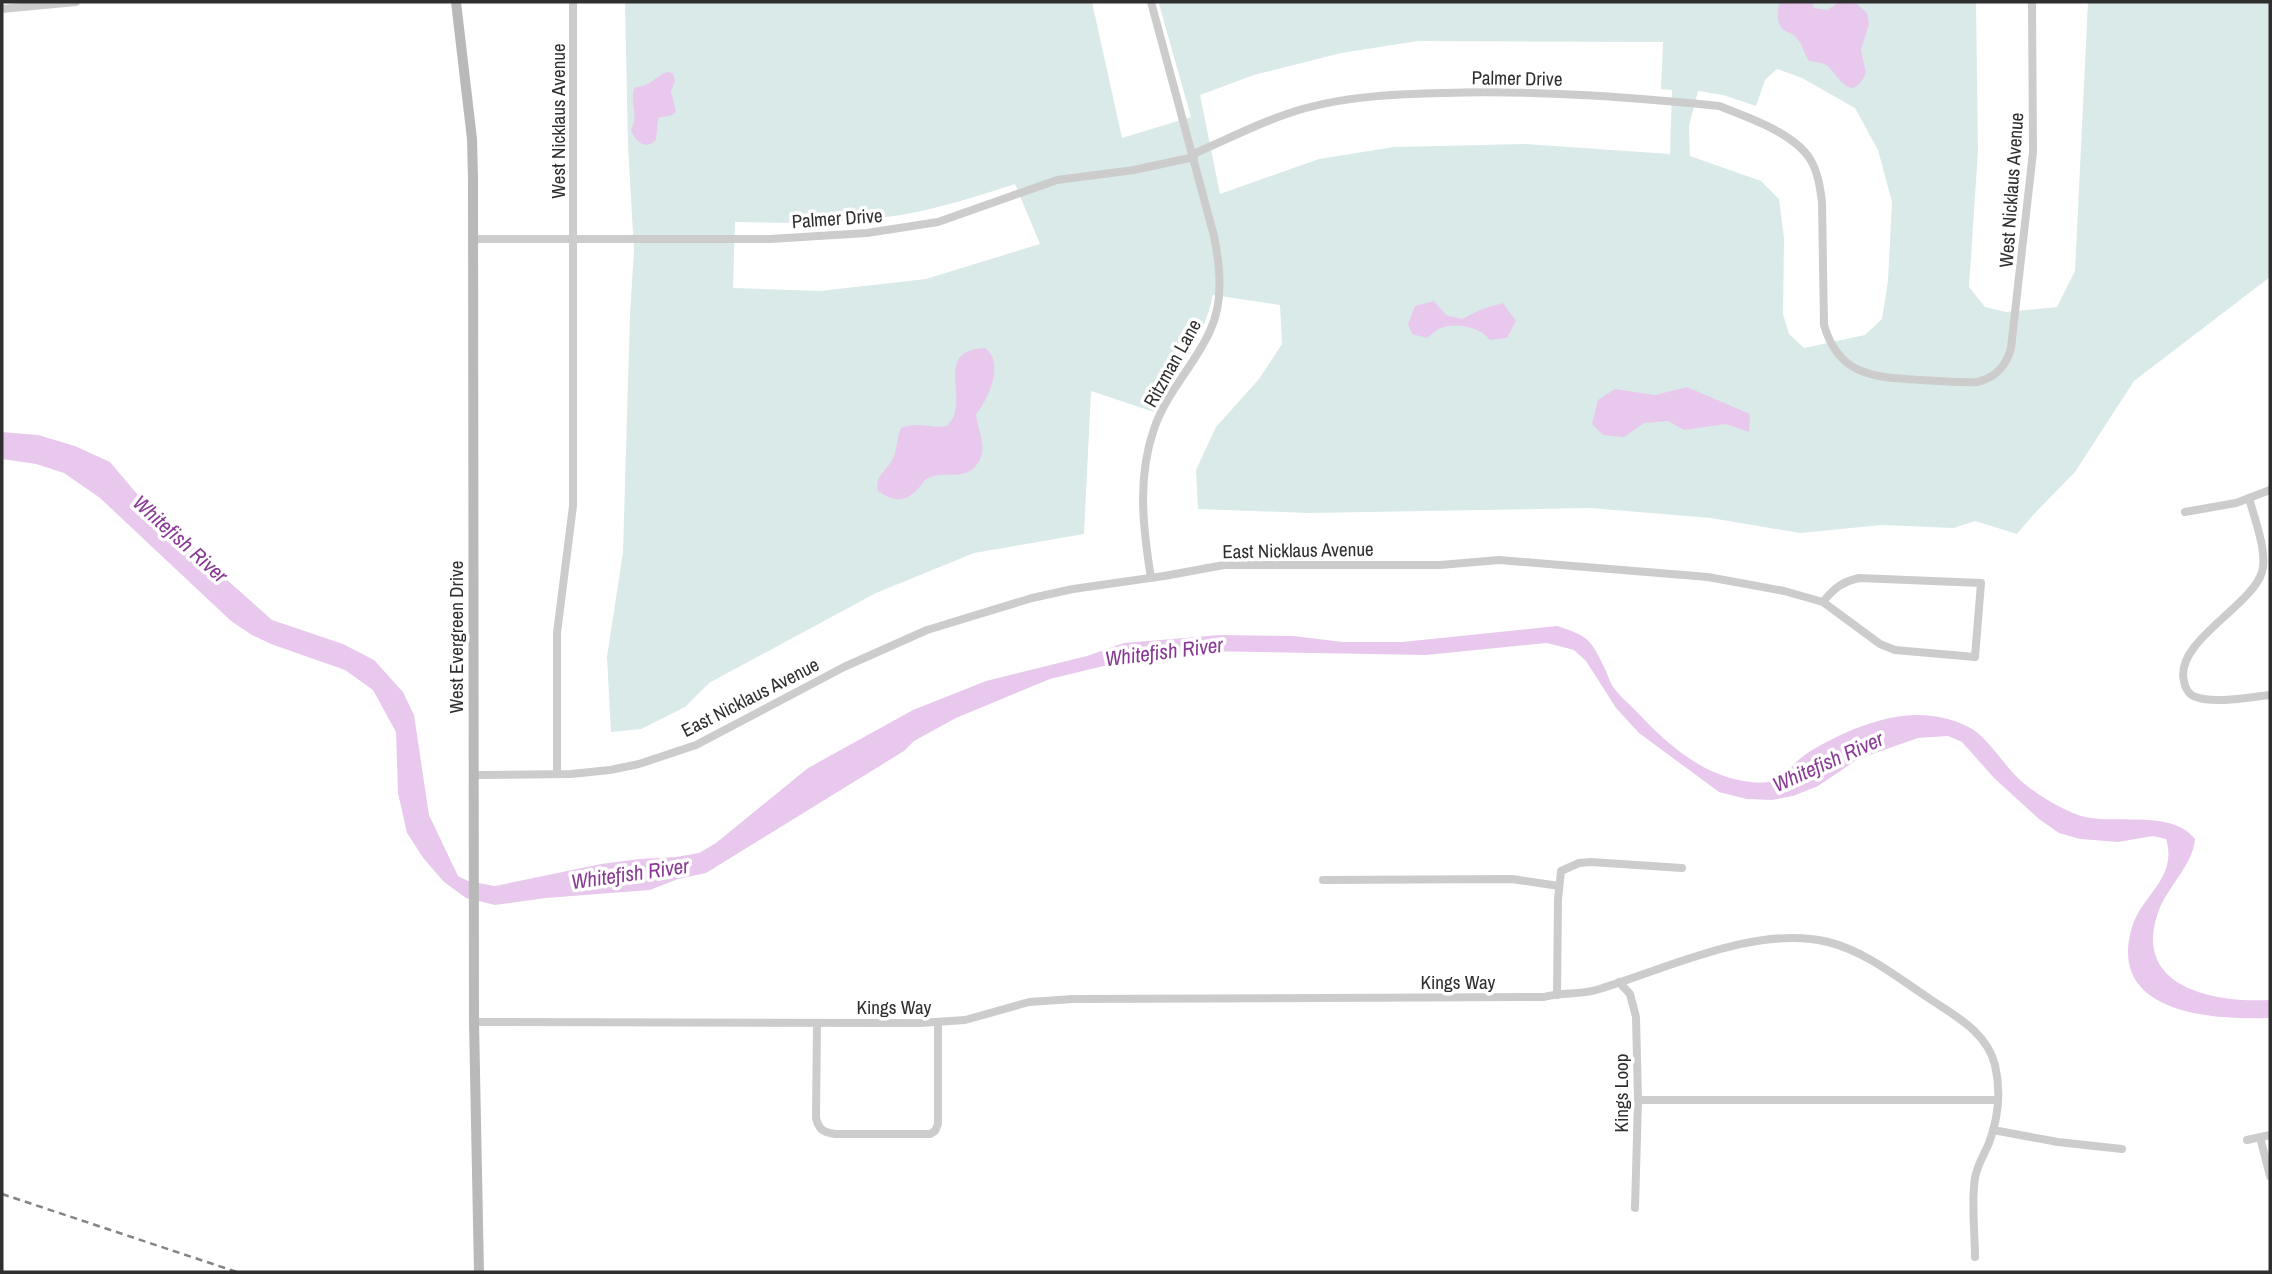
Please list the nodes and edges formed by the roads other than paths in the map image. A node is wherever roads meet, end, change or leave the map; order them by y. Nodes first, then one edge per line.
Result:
1 (76, 2) edge
2 (456, 2) edge
3 (573, 2) edge
4 (1151, 2) edge
5 (2032, 2) edge
6 (2, 9) edge
7 (1194, 155) junction
8 (1820, 182) joint
9 (473, 239) junction
10 (574, 240) junction
11 (2270, 490) edge
12 (2249, 498) junction
13 (2185, 512) dead end
14 (1151, 578) junction
15 (1823, 602) junction
16 (2270, 695) edge
17 (557, 774) junction
18 (474, 775) junction
19 (1682, 868) dead end
20 (1323, 880) dead end
21 (1559, 886) junction
22 (1619, 982) junction
23 (1558, 995) junction
24 (474, 1022) junction
25 (817, 1023) junction
26 (938, 1023) junction
27 (1638, 1100) junction
28 (1998, 1100) junction
29 (1993, 1130) junction
30 (2270, 1135) edge
31 (2260, 1137) junction
32 (2247, 1140) dead end
33 (2122, 1149) dead end
34 (2270, 1176) edge
35 (1635, 1209) dead end
36 (1975, 1257) dead end
37 (479, 1272) edge

1 - 6 street
2 - 9 street, West Evergreen Drive
3 - 10 street, West Nicklaus Avenue
4 - 7 street, Ritzman Lane
5 - 8 street, West Nicklaus Avenue
7 - 8 street, Palmer Drive
7 - 10 street, Palmer Drive
7 - 14 street, Ritzman Lane
9 - 10 street, Palmer Drive
9 - 18 street, West Evergreen Drive
10 - 17 street
11 - 12 street
12 - 13 street
12 - 16 street
14 - 15 street, East Nicklaus Avenue
14 - 17 street, East Nicklaus Avenue
15 - 15 street, East Nicklaus Avenue
17 - 18 street, East Nicklaus Avenue
18 - 24 street, West Evergreen Drive
19 - 21 street
20 - 21 street
21 - 23 street
22 - 23 street, Kings Way
22 - 27 street, Kings Loop
22 - 28 street, Kings Way
23 - 26 street, Kings Way
24 - 25 street, Kings Way
24 - 37 street, West Evergreen Drive
25 - 26 street, Kings Way
25 - 26 street
27 - 28 street
27 - 35 street, Kings Loop
28 - 29 street
29 - 33 street
29 - 36 street
30 - 31 street
31 - 32 street
31 - 34 street

